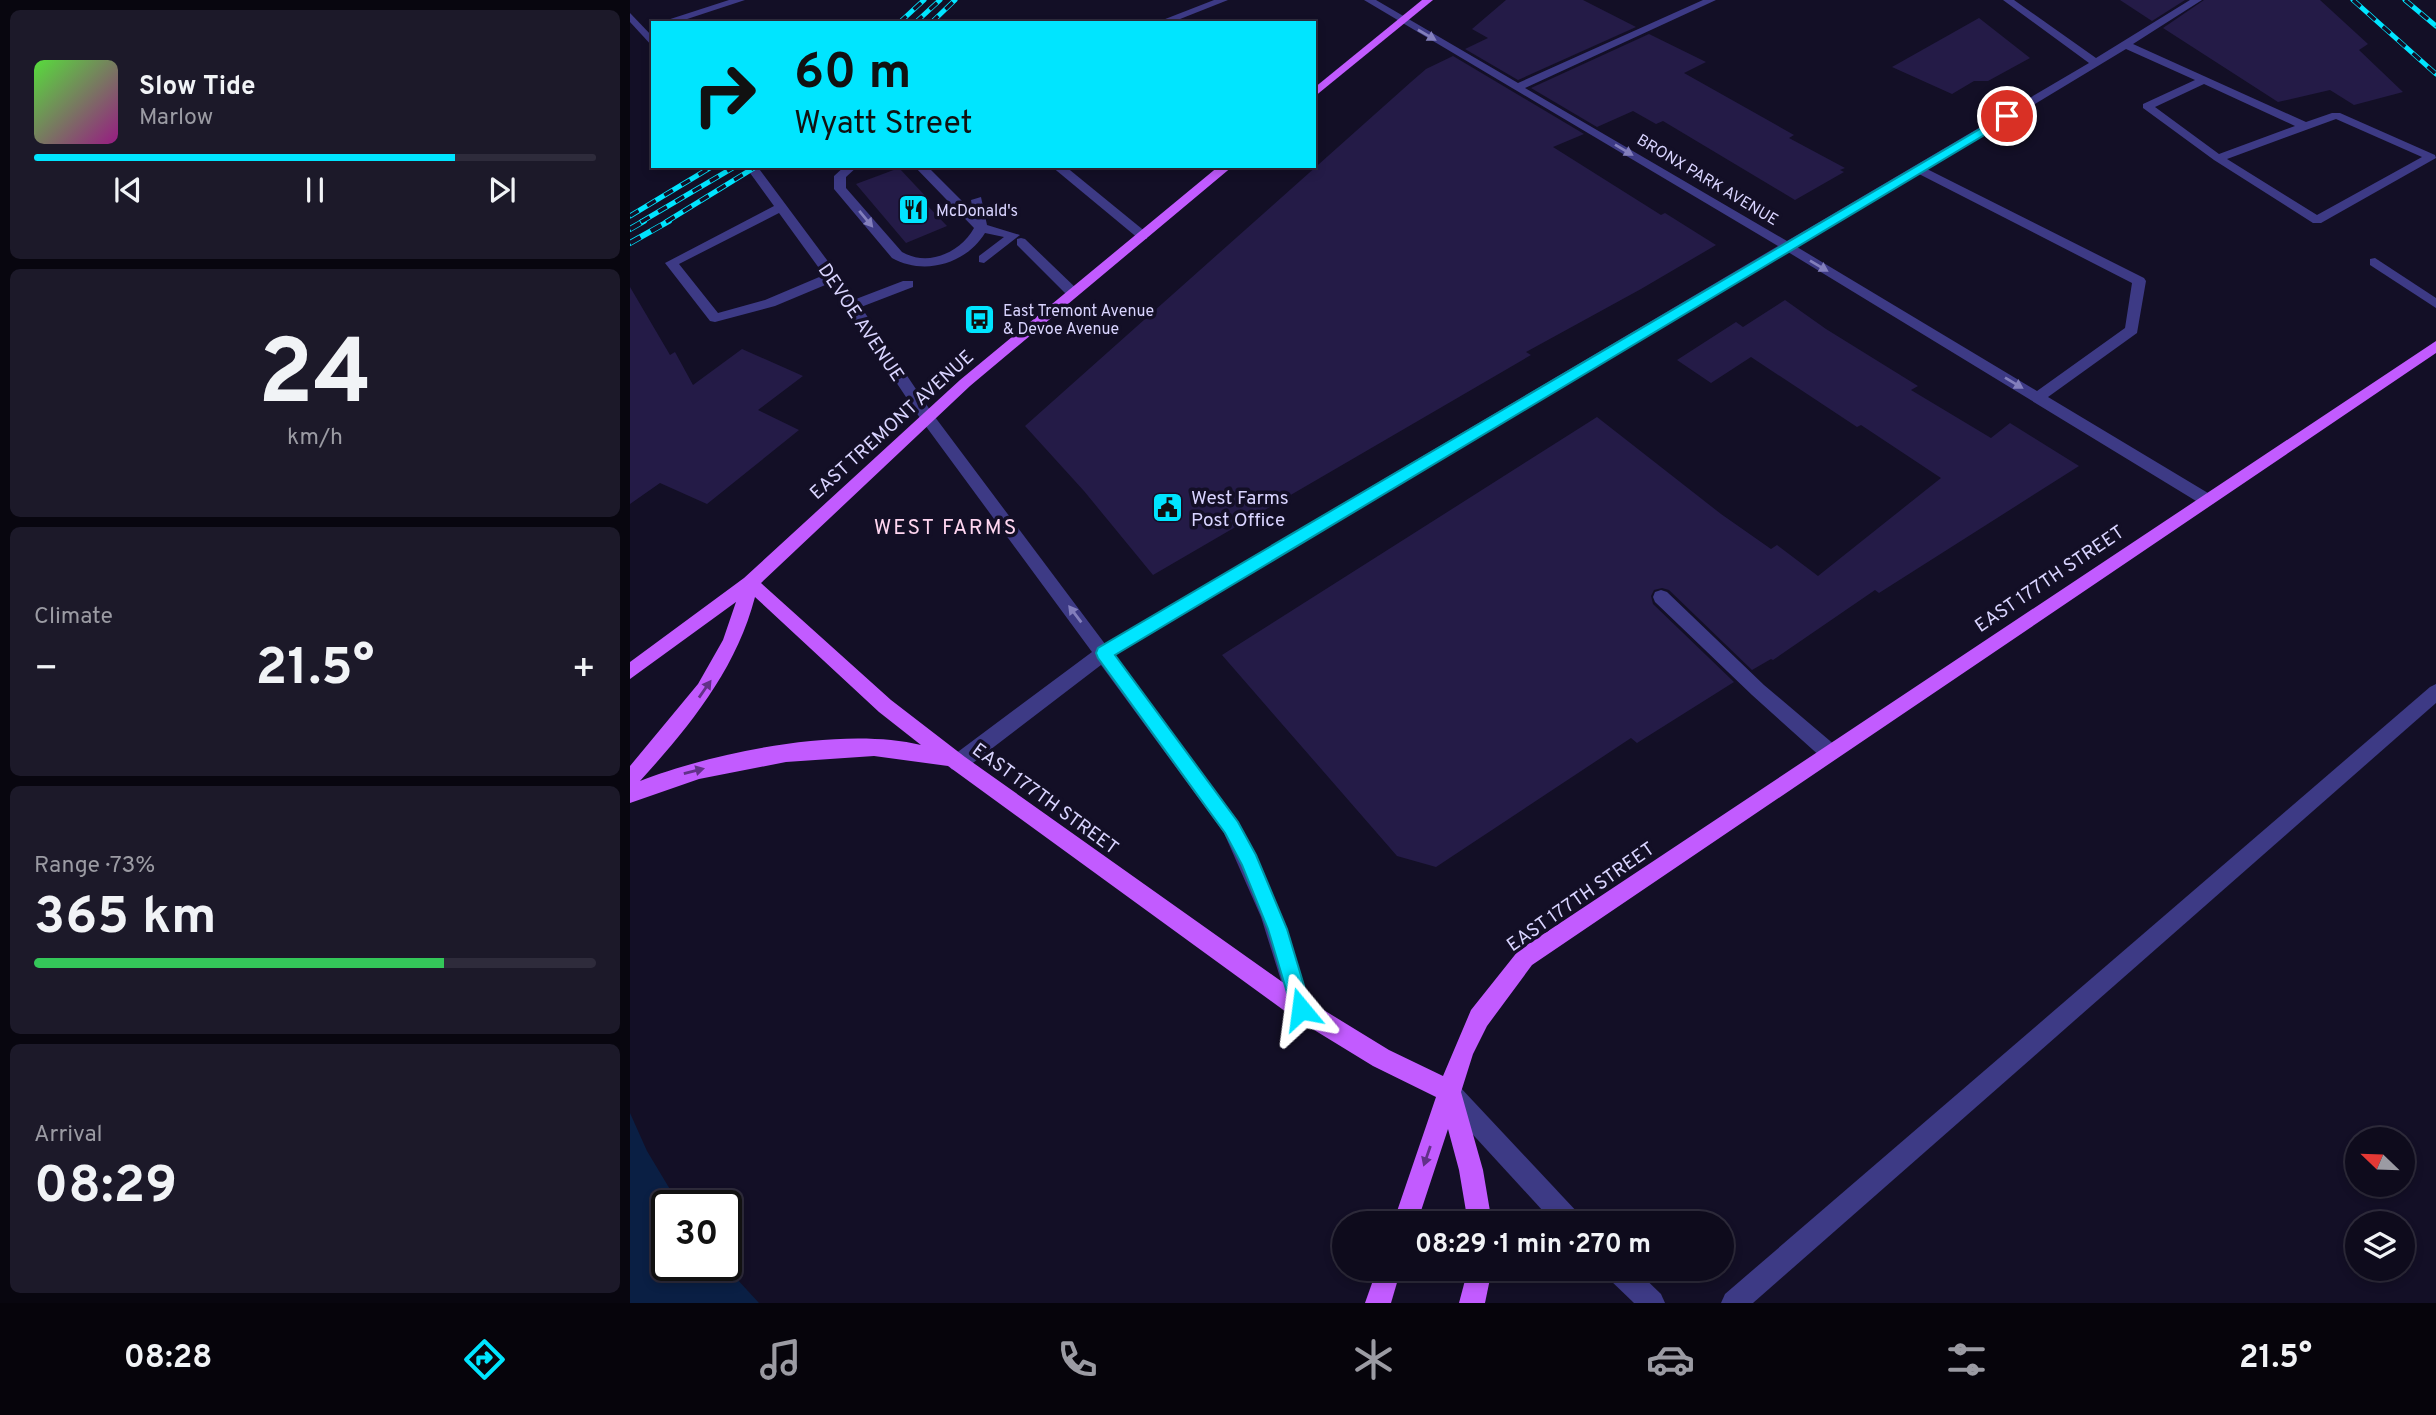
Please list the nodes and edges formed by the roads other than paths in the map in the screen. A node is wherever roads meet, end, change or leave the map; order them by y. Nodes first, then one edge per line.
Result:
1 (740, 0) edge
2 (1223, 0) edge
3 (1368, 0) edge
4 (1428, 0) edge
5 (1711, 0) edge
6 (2008, 0) edge
7 (2197, 0) edge
8 (630, 16) edge
9 (1403, 20) junction
10 (670, 21) edge
11 (1165, 21) edge
12 (651, 26) edge
13 (641, 29) junction
14 (651, 42) edge
15 (2126, 44) junction
16 (2096, 63) junction
17 (2205, 80) junction
18 (1518, 87) junction
19 (1316, 92) edge
20 (2305, 126) junction
21 (2218, 158) junction
22 (756, 168) edge
23 (850, 168) edge
24 (922, 168) edge
25 (1059, 168) edge
26 (1225, 168) edge
27 (1918, 169) junction
28 (977, 200) dead end
29 (781, 207) junction
30 (981, 228) junction
31 (1143, 236) junction
32 (1021, 242) dead end
33 (1788, 247) junction
34 (984, 259) dead end
35 (2375, 262) dead end
36 (832, 277) junction
37 (908, 284) dead end
38 (1073, 293) junction
39 (2436, 304) edge
40 (853, 305) junction
41 (2436, 346) edge
42 (2037, 398) junction
43 (927, 417) junction
44 (2207, 500) junction
45 (750, 583) junction
46 (1661, 597) dead end
47 (1104, 653) junction
48 (630, 672) edge
49 (2436, 692) edge
50 (1829, 752) junction
51 (958, 763) junction
52 (630, 779) edge
53 (630, 794) edge
54 (1301, 1009) junction
55 (1449, 1091) junction
56 (1409, 1211) edge
57 (1478, 1211) edge
58 (1559, 1211) edge
59 (1385, 1281) edge
60 (1477, 1281) edge
61 (1629, 1281) edge
62 (1378, 1303) edge
63 (1472, 1303) edge
64 (1652, 1303) edge
65 (1734, 1303) edge

1 - 10 street
2 - 11 street
3 - 9 street, BRONX PARK AVENUE
4 - 9 main road
5 - 18 street
6 - 16 street
7 - 15 street
8 - 13 street
9 -> 18 street, BRONX PARK AVENUE
9 - 19 main road
12 - 13 street
13 - 14 street
15 - 16 street
15 - 17 street
16 - 27 street
17 - 20 street
17 - 21 street
18 -> 33 street, BRONX PARK AVENUE
20 - 21 street
20 - 21 street
22 - 29 street, DEVOE AVENUE
23 -> 30 street
24 - 30 street
25 - 31 street
26 - 31 main road, EAST TREMONT AVENUE
27 - 33 street
27 - 42 street
28 - 30 street
29 - 36 street, DEVOE AVENUE
29 - 36 street
30 - 34 street
31 - 38 main road, EAST TREMONT AVENUE
32 - 38 street
33 -> 42 street, BRONX PARK AVENUE
33 - 47 street
35 - 39 street
36 - 40 street, DEVOE AVENUE
37 - 40 street
38 - 43 main road, EAST TREMONT AVENUE
40 - 43 street, DEVOE AVENUE
41 - 44 main road, EAST 177TH STREET
42 - 44 street, BRONX PARK AVENUE
43 - 45 main road, EAST TREMONT AVENUE
47 -> 43 street, DEVOE AVENUE
44 - 50 main road, EAST 177TH STREET
45 - 48 main road, EAST TREMONT AVENUE
45 - 51 main road, EAST 177TH STREET
52 -> 45 main road
46 - 50 street
47 - 51 street
47 - 54 street, DEVOE AVENUE
49 - 65 street
50 - 55 main road, EAST 177TH STREET
53 -> 51 main road
51 - 54 main road, EAST 177TH STREET
54 - 55 main road, EAST 177TH STREET
55 -> 56 main road
55 - 57 main road
55 - 58 street
59 - 62 main road
60 - 63 main road
61 - 64 street

